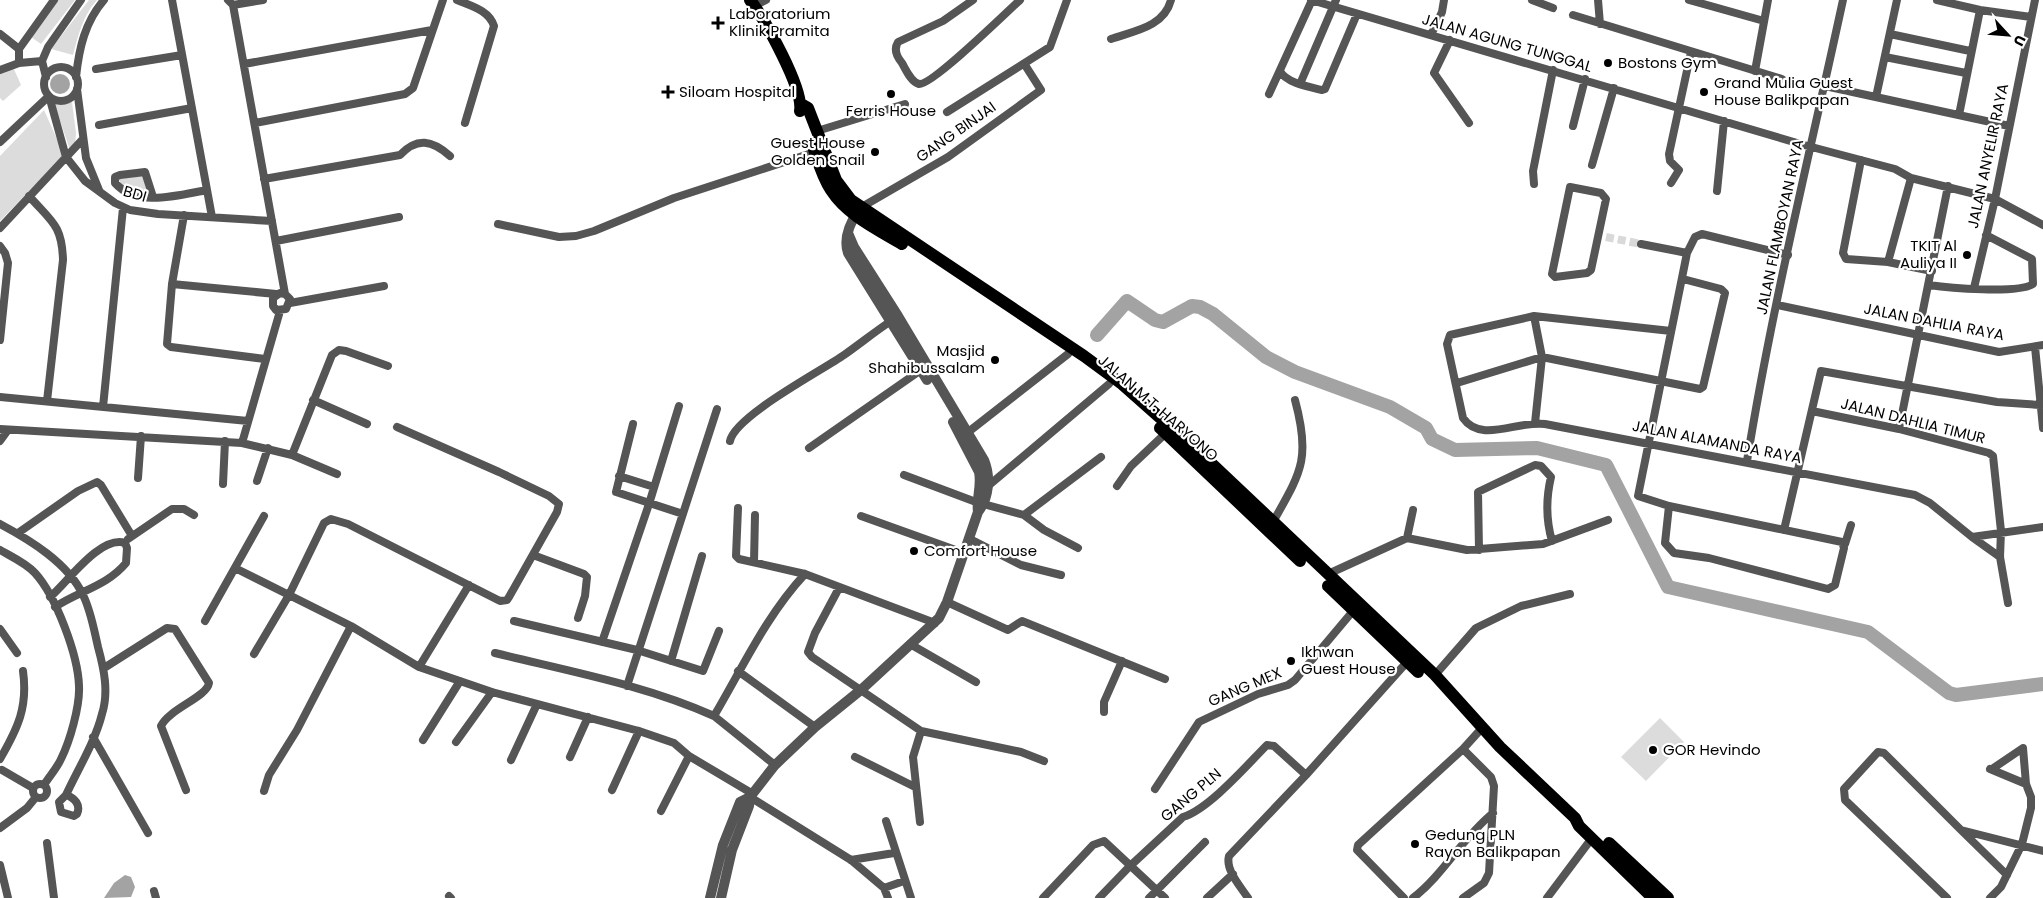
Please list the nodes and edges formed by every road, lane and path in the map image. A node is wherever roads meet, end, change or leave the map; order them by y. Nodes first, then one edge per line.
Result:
1 (54, 0) edge
2 (81, 0) edge
3 (104, 0) edge
4 (172, 0) edge
5 (263, 0) edge
6 (442, 0) edge
7 (456, 0) edge
8 (766, 0) edge
9 (973, 0) edge
10 (1020, 0) edge
11 (1068, 0) edge
12 (1171, 0) edge
13 (1312, 0) edge
14 (1444, 0) edge
15 (1534, 0) edge
16 (1598, 0) edge
17 (1689, 0) edge
18 (1768, 0) edge
19 (1843, 0) edge
20 (1897, 0) edge
21 (1937, 0) edge
22 (2034, 0) edge
23 (230, 3) edge
24 (752, 3) edge
25 (1335, 4) edge
26 (1553, 8) dead end
27 (1980, 10) junction
28 (1357, 14) junction
29 (1573, 15) dead end
30 (2031, 17) junction
31 (1764, 21) junction
32 (1600, 24) junction
33 (432, 30) junction
34 (0, 34) edge
35 (1890, 34) junction
36 (1431, 35) junction
37 (1111, 39) dead end
38 (1450, 40) junction
39 (19, 49) junction
40 (1970, 51) junction
41 (1691, 52) junction
42 (182, 55) junction
43 (1885, 57) junction
44 (42, 61) junction
45 (20, 63) junction
46 (244, 64) junction
47 (1025, 64) junction
48 (96, 69) dead end
49 (0, 70) edge
50 (1552, 70) junction
51 (1280, 71) junction
52 (1755, 71) junction
53 (1966, 73) junction
54 (46, 77) junction
55 (76, 77) junction
56 (1782, 79) dead end
57 (1585, 80) junction
58 (1300, 84) junction
59 (1825, 86) junction
60 (1614, 88) junction
61 (77, 89) junction
62 (1269, 94) dead end
63 (49, 96) junction
64 (1876, 97) junction
65 (801, 104) junction
66 (905, 104) dead end
67 (1678, 107) junction
68 (192, 108) junction
69 (948, 112) dead end
70 (1959, 115) junction
71 (1724, 121) junction
72 (255, 123) junction
73 (464, 123) dead end
74 (1469, 123) dead end
75 (99, 125) dead end
76 (1574, 126) dead end
77 (2010, 126) junction
78 (816, 131) junction
79 (83, 139) junction
80 (0, 142) edge
81 (1811, 147) junction
82 (815, 152) junction
83 (450, 156) dead end
84 (66, 157) junction
85 (1861, 160) junction
86 (1592, 165) dead end
87 (1911, 178) junction
88 (264, 179) junction
89 (1672, 183) dead end
90 (1534, 184) dead end
91 (1948, 186) junction
92 (99, 190) junction
93 (207, 190) junction
94 (1717, 191) dead end
95 (29, 196) junction
96 (153, 197) junction
97 (1995, 199) junction
98 (123, 208) junction
99 (858, 212) junction
100 (184, 215) junction
101 (212, 217) junction
102 (399, 217) dead end
103 (272, 221) junction
104 (498, 224) dead end
105 (2043, 225) edge
106 (0, 228) edge
107 (1986, 235) junction
108 (1602, 237) joint
109 (276, 241) junction
110 (1641, 244) tunnel mouth
111 (0, 246) edge
112 (1687, 253) junction
113 (1788, 255) junction
114 (1888, 262) junction
115 (1932, 271) junction
116 (1683, 279) junction
117 (172, 284) junction
118 (1928, 285) junction
119 (384, 286) dead end
120 (1974, 288) junction
121 (276, 294) junction
122 (285, 294) junction
123 (290, 303) junction
124 (1777, 306) junction
125 (280, 311) junction
126 (1534, 316) junction
127 (895, 318) junction
128 (1672, 331) junction
129 (1917, 333) junction
130 (0, 340) edge
131 (2039, 346) edge
132 (1073, 355) junction
133 (1542, 357) junction
134 (265, 359) junction
135 (388, 366) dead end
136 (921, 370) junction
137 (1661, 382) junction
138 (1457, 383) junction
139 (1110, 384) junction
140 (1907, 385) junction
141 (0, 397) edge
142 (313, 400) junction
143 (1295, 400) dead end
144 (47, 401) junction
145 (2040, 405) junction
146 (679, 406) dead end
147 (103, 407) junction
148 (716, 409) dead end
149 (1812, 411) junction
150 (248, 421) junction
151 (1535, 423) junction
152 (367, 424) dead end
153 (633, 424) dead end
154 (397, 427) dead end
155 (2043, 428) edge
156 (4, 430) edge
157 (1899, 430) junction
158 (1166, 433) junction
159 (964, 435) junction
160 (141, 436) junction
161 (0, 441) edge
162 (225, 441) junction
163 (730, 442) dead end
164 (242, 443) junction
165 (1650, 443) junction
166 (268, 448) junction
167 (808, 448) dead end
168 (292, 455) junction
169 (1101, 457) dead end
170 (1747, 461) junction
171 (1799, 472) junction
172 (337, 474) dead end
173 (904, 475) dead end
174 (619, 476) junction
175 (138, 478) dead end
176 (257, 481) dead end
177 (223, 484) dead end
178 (988, 486) junction
179 (1117, 486) dead end
180 (654, 488) junction
181 (650, 504) junction
182 (980, 506) junction
183 (1669, 506) junction
184 (738, 508) dead end
185 (1413, 510) dead end
186 (683, 514) junction
187 (1022, 514) junction
188 (194, 515) dead end
189 (755, 515) dead end
190 (264, 516) dead end
191 (861, 516) dead end
192 (1608, 520) dead end
193 (1273, 522) junction
194 (0, 524) edge
195 (1850, 525) dead end
196 (2043, 527) edge
197 (1784, 530) junction
198 (2001, 531) junction
199 (18, 533) junction
200 (132, 536) junction
201 (1972, 537) junction
202 (1408, 538) junction
203 (970, 539) junction
204 (1552, 541) junction
205 (125, 543) junction
206 (1845, 544) junction
207 (1078, 548) dead end
208 (0, 550) edge
209 (1479, 550) junction
210 (964, 553) junction
211 (533, 555) junction
212 (702, 556) dead end
213 (2000, 557) junction
214 (754, 562) junction
215 (235, 568) junction
216 (805, 574) junction
217 (1328, 574) junction
218 (1061, 575) dead end
219 (71, 576) junction
220 (469, 585) junction
221 (839, 588) junction
222 (82, 593) junction
223 (1570, 594) dead end
224 (289, 595) junction
225 (50, 597) junction
226 (947, 602) junction
227 (2008, 603) dead end
228 (55, 607) junction
229 (1353, 611) junction
230 (578, 618) dead end
231 (205, 621) dead end
232 (514, 621) dead end
233 (935, 623) junction
234 (351, 626) junction
235 (0, 629) edge
236 (719, 631) dead end
237 (602, 642) junction
238 (910, 644) junction
239 (637, 650) junction
240 (17, 653) dead end
241 (495, 653) dead end
242 (254, 654) dead end
243 (671, 661) junction
244 (1122, 661) junction
245 (1407, 662) junction
246 (419, 667) junction
247 (104, 668) junction
248 (738, 670) junction
249 (23, 671) dead end
250 (1435, 675) junction
251 (1165, 679) dead end
252 (460, 681) junction
253 (976, 682) dead end
254 (627, 686) junction
255 (862, 689) junction
256 (492, 692) junction
257 (537, 704) junction
258 (1104, 712) dead end
259 (714, 716) junction
260 (588, 718) junction
261 (815, 727) junction
262 (1482, 728) junction
263 (639, 731) junction
264 (921, 731) junction
265 (93, 737) junction
266 (423, 740) dead end
267 (456, 742) dead end
268 (1463, 749) junction
269 (689, 756) junction
270 (570, 757) dead end
271 (855, 757) dead end
272 (0, 758) edge
273 (511, 760) dead end
274 (1044, 761) dead end
275 (775, 765) junction
276 (1, 771) edge
277 (1306, 775) junction
278 (2026, 784) junction
279 (44, 785) junction
280 (915, 787) junction
281 (33, 788) junction
282 (1156, 789) dead end
283 (186, 790) dead end
284 (612, 790) dead end
285 (264, 791) dead end
286 (66, 795) dead end
287 (751, 795) junction
288 (36, 797) junction
289 (661, 811) dead end
290 (1493, 813) junction
291 (1575, 818) junction
292 (886, 821) dead end
293 (920, 822) dead end
294 (0, 828) edge
295 (1961, 830) junction
296 (148, 833) dead end
297 (1592, 838) junction
298 (1205, 842) dead end
299 (47, 843) dead end
300 (2022, 844) junction
301 (2043, 851) edge
302 (894, 853) junction
303 (851, 860) junction
304 (0, 864) edge
305 (1129, 866) junction
306 (1233, 874) junction
307 (2007, 875) junction
308 (904, 881) junction
309 (884, 888) junction
310 (1156, 891) junction
311 (8, 898) edge
312 (54, 898) edge
313 (710, 898) edge
314 (721, 898) edge
315 (888, 898) edge
316 (911, 898) edge
317 (1043, 898) edge
318 (1099, 898) edge
319 (1149, 898) edge
320 (1165, 898) edge
321 (1207, 898) edge
322 (1248, 898) edge
323 (1404, 898) edge
324 (1412, 898) edge
325 (1463, 898) edge
326 (1547, 898) edge
327 (1653, 898) edge
328 (1668, 898) edge
329 (1947, 898) edge
330 (1990, 898) edge

1 - 39 street
2 - 44 street
3 - 55 street
4 - 42 street
5 - 23 street
6 - 33 street
7 - 73 street
8 - 24 street
9 - 10 street
11 - 47 street
12 - 37 street
13 - 25 street, JALAN AGUNG TUNGGAL
13 - 51 street
14 - 36 street
15 - 26 street
16 - 32 street
17 - 31 street
18 - 31 street
19 - 59 street, JALAN FLAMBOYAN RAYA
20 - 35 street
21 - 27 street
22 - 30 street, JALAN ANYELIR RAYA
23 - 46 street
24 - 65 main road, JALAN M.T. HARYONO
25 - 28 street, JALAN AGUNG TUNGGAL
25 - 58 street
27 - 30 street
27 - 40 street
28 - 36 street, JALAN AGUNG TUNGGAL
28 - 58 street
29 - 32 street
30 - 77 street, JALAN ANYELIR RAYA
31 - 52 street
32 - 41 street
33 - 46 street
33 - 72 street
34 - 39 street
35 - 40 street
35 - 43 street
36 - 38 street, JALAN AGUNG TUNGGAL
38 - 50 street, JALAN AGUNG TUNGGAL
38 - 74 street
39 - 45 street
40 - 53 street
41 - 52 street
41 - 67 street
42 - 48 street
42 - 68 street
43 - 53 street
43 - 64 street
44 - 45 street
44 - 54 street
45 - 49 street
46 - 72 street
47 - 69 street
47 - 99 street, GANG BINJAI
50 - 57 street, JALAN AGUNG TUNGGAL
50 - 90 street
51 - 58 street
51 - 62 street
52 - 56 street
53 - 70 street
54 - 55 street
54 - 63 street
55 - 61 street
57 - 60 street, JALAN AGUNG TUNGGAL
57 - 76 street
59 - 64 street
59 - 81 street, JALAN FLAMBOYAN RAYA
60 - 67 street, JALAN AGUNG TUNGGAL
60 - 86 street
61 - 63 street
61 - 79 street
63 - 80 street
63 - 84 street
64 - 70 street
65 - 78 main road, JALAN M.T. HARYONO
65 - 82 main road, JALAN M.T. HARYONO
66 - 78 street
67 - 71 street, JALAN AGUNG TUNGGAL
67 - 89 street
68 - 75 street
68 - 93 street
70 - 77 street
71 - 81 street, JALAN AGUNG TUNGGAL
71 - 94 street
72 - 88 street
77 - 97 street, JALAN ANYELIR RAYA
78 - 99 main road, JALAN M.T. HARYONO
79 - 84 street
79 - 92 street
81 - 85 street, JALAN AGUNG TUNGGAL
81 - 113 street, JALAN FLAMBOYAN RAYA
82 - 99 main road, JALAN M.T. HARYONO
82 - 104 street
83 - 88 street
84 - 92 street, BDI
84 - 95 street
85 - 87 street, JALAN AGUNG TUNGGAL
85 - 114 street
87 - 91 street, JALAN AGUNG TUNGGAL
87 - 114 street
88 - 103 street
91 - 97 street, JALAN AGUNG TUNGGAL
91 - 115 street
92 - 98 street, BDI
93 - 96 street
93 - 101 street
95 - 106 street
95 - 144 street
96 - 96 street
97 - 105 street, JALAN AGUNG TUNGGAL
97 - 107 street, JALAN ANYELIR RAYA
98 - 100 street, BDI
98 - 147 street
99 - 127 street
99 - 132 main road, JALAN M.T. HARYONO
100 - 101 street, BDI
100 - 117 street
101 - 103 street, BDI
102 - 109 street
103 - 109 street
107 - 120 street, JALAN ANYELIR RAYA
107 - 120 street
108 - 108 street
109 - 122 street
110 - 112 street
111 - 130 street
112 - 113 street
112 - 116 street
113 - 124 street, JALAN FLAMBOYAN RAYA
114 - 115 street
115 - 118 street
116 - 128 street
116 - 137 street
117 - 121 street
117 - 134 street
118 - 120 street
118 - 129 street
119 - 123 street
121 - 122 street
121 - 125 street
122 - 123 street
123 - 125 street
124 - 129 street, JALAN DAHLIA RAYA
124 - 170 street, JALAN FLAMBOYAN RAYA
125 - 134 street
126 - 128 street
126 - 133 street
126 - 138 street, JALAN ALAMANDA RAYA
127 - 136 street
127 - 159 street
127 - 163 street
128 - 137 street
129 - 131 street, JALAN DAHLIA RAYA
129 - 140 street
131 - 145 street, JALAN DAHLIA RAYA
132 - 139 main road, JALAN M.T. HARYONO
132 - 159 street
132 - 193 main road, JALAN M.T. HARYONO
133 - 137 street
133 - 138 street
133 - 151 street
134 - 150 street
135 - 142 street
136 - 159 street
136 - 167 street
137 - 165 street
138 - 151 street, JALAN ALAMANDA RAYA
139 - 158 main road, JALAN M.T. HARYONO
139 - 178 street
140 - 145 street
140 - 149 street
140 - 157 street
141 - 144 street
142 - 152 street
142 - 168 street
143 - 193 street
144 - 147 street
145 - 155 street, JALAN DAHLIA RAYA
146 - 180 street
147 - 150 street
148 - 186 street
149 - 157 street, JALAN DAHLIA TIMUR
149 - 171 street
150 - 164 street
151 - 165 street, JALAN ALAMANDA RAYA
153 - 174 street
154 - 211 street
156 - 160 street
156 - 161 street
157 - 198 street, JALAN DAHLIA TIMUR
158 - 179 street
158 - 229 main road, JALAN M.T. HARYONO
159 - 178 street
159 - 182 street
160 - 162 street
160 - 175 street
162 - 164 street
162 - 177 street
164 - 166 street
165 - 170 street, JALAN ALAMANDA RAYA
165 - 183 street
166 - 168 street
166 - 176 street
168 - 172 street
169 - 187 street
170 - 171 street, JALAN ALAMANDA RAYA
171 - 197 street
171 - 201 street, JALAN ALAMANDA RAYA
173 - 182 street
174 - 180 street
174 - 181 street
178 - 182 street
180 - 181 street
181 - 186 street
181 - 237 street
182 - 187 street
182 - 203 street
183 - 197 street
183 - 206 street
184 - 214 street
185 - 202 street
186 - 239 street
187 - 207 street
188 - 200 street
189 - 214 street
190 - 215 street
191 - 210 street
192 - 204 street
193 - 217 main road, JALAN M.T. HARYONO
194 - 199 street
195 - 206 street
196 - 198 street
197 - 206 street
198 - 201 street
198 - 213 street
199 - 200 street
199 - 219 street
200 - 205 street
201 - 213 street, JALAN ALAMANDA RAYA
202 - 209 street
202 - 217 street
203 - 210 street
203 - 218 street
204 - 209 street
204 - 209 street
205 - 219 street
205 - 222 street
208 - 225 street
210 - 226 street
211 - 220 street
211 - 230 street
212 - 243 street
213 - 227 street
214 - 216 street
215 - 224 street
215 - 231 street
216 - 221 street
216 - 248 street
217 - 250 main road, JALAN M.T. HARYONO
219 - 222 street
219 - 225 street
220 - 224 street
220 - 246 street
221 - 233 street
221 - 255 street
222 - 228 street
222 - 247 street
223 - 250 street
224 - 234 street
224 - 242 street
225 - 228 street
226 - 233 street
226 - 244 street
228 - 279 street
229 - 245 main road, JALAN M.T. HARYONO
229 - 282 street, GANG MEX
232 - 237 street
233 - 238 street
234 - 246 street
234 - 285 street
235 - 240 street
236 - 243 street
237 - 239 street
238 - 253 street
238 - 255 street
239 - 243 street
239 - 254 street
241 - 254 street
244 - 251 street
244 - 258 street
245 - 262 main road, JALAN M.T. HARYONO
245 - 277 street
246 - 252 street
247 - 265 street
247 - 283 street
248 - 259 street
248 - 261 street
249 - 272 street
250 - 262 main road, JALAN M.T. HARYONO
252 - 256 street
252 - 266 street
254 - 259 street
255 - 261 street
255 - 264 street
256 - 257 street
256 - 267 street
257 - 260 street
257 - 273 street
259 - 275 street
260 - 263 street
260 - 270 street
261 - 275 street
262 - 268 street
262 - 291 main road, JALAN M.T. HARYONO
263 - 269 street
263 - 284 street
264 - 274 street
264 - 280 street
265 - 286 street
265 - 296 street
268 - 290 street
268 - 323 street
269 - 287 street
269 - 289 street
271 - 280 street
272 - 276 street
275 - 287 street
276 - 281 street
277 - 305 street, GANG PLN
277 - 306 street
278 - 278 street
278 - 300 street
279 - 281 street
279 - 288 street
280 - 293 street
281 - 288 street
287 - 303 street
287 - 313 street
287 - 314 street
288 - 294 street
290 - 324 street
290 - 325 street
291 - 297 main road, JALAN M.T. HARYONO
291 - 328 main road, JALAN M.T. HARYONO
292 - 302 street
295 - 300 street
295 - 307 street
295 - 329 street
297 - 326 street
297 - 327 main road, JALAN M.T. HARYONO
298 - 310 street
299 - 312 street
300 - 301 street
300 - 307 street
302 - 303 street
302 - 308 street
303 - 309 street
304 - 311 street
305 - 310 street
305 - 317 street
305 - 318 street
306 - 321 street
306 - 322 street
307 - 330 street
308 - 309 street
308 - 316 street
309 - 315 street
310 - 319 street
310 - 320 street

